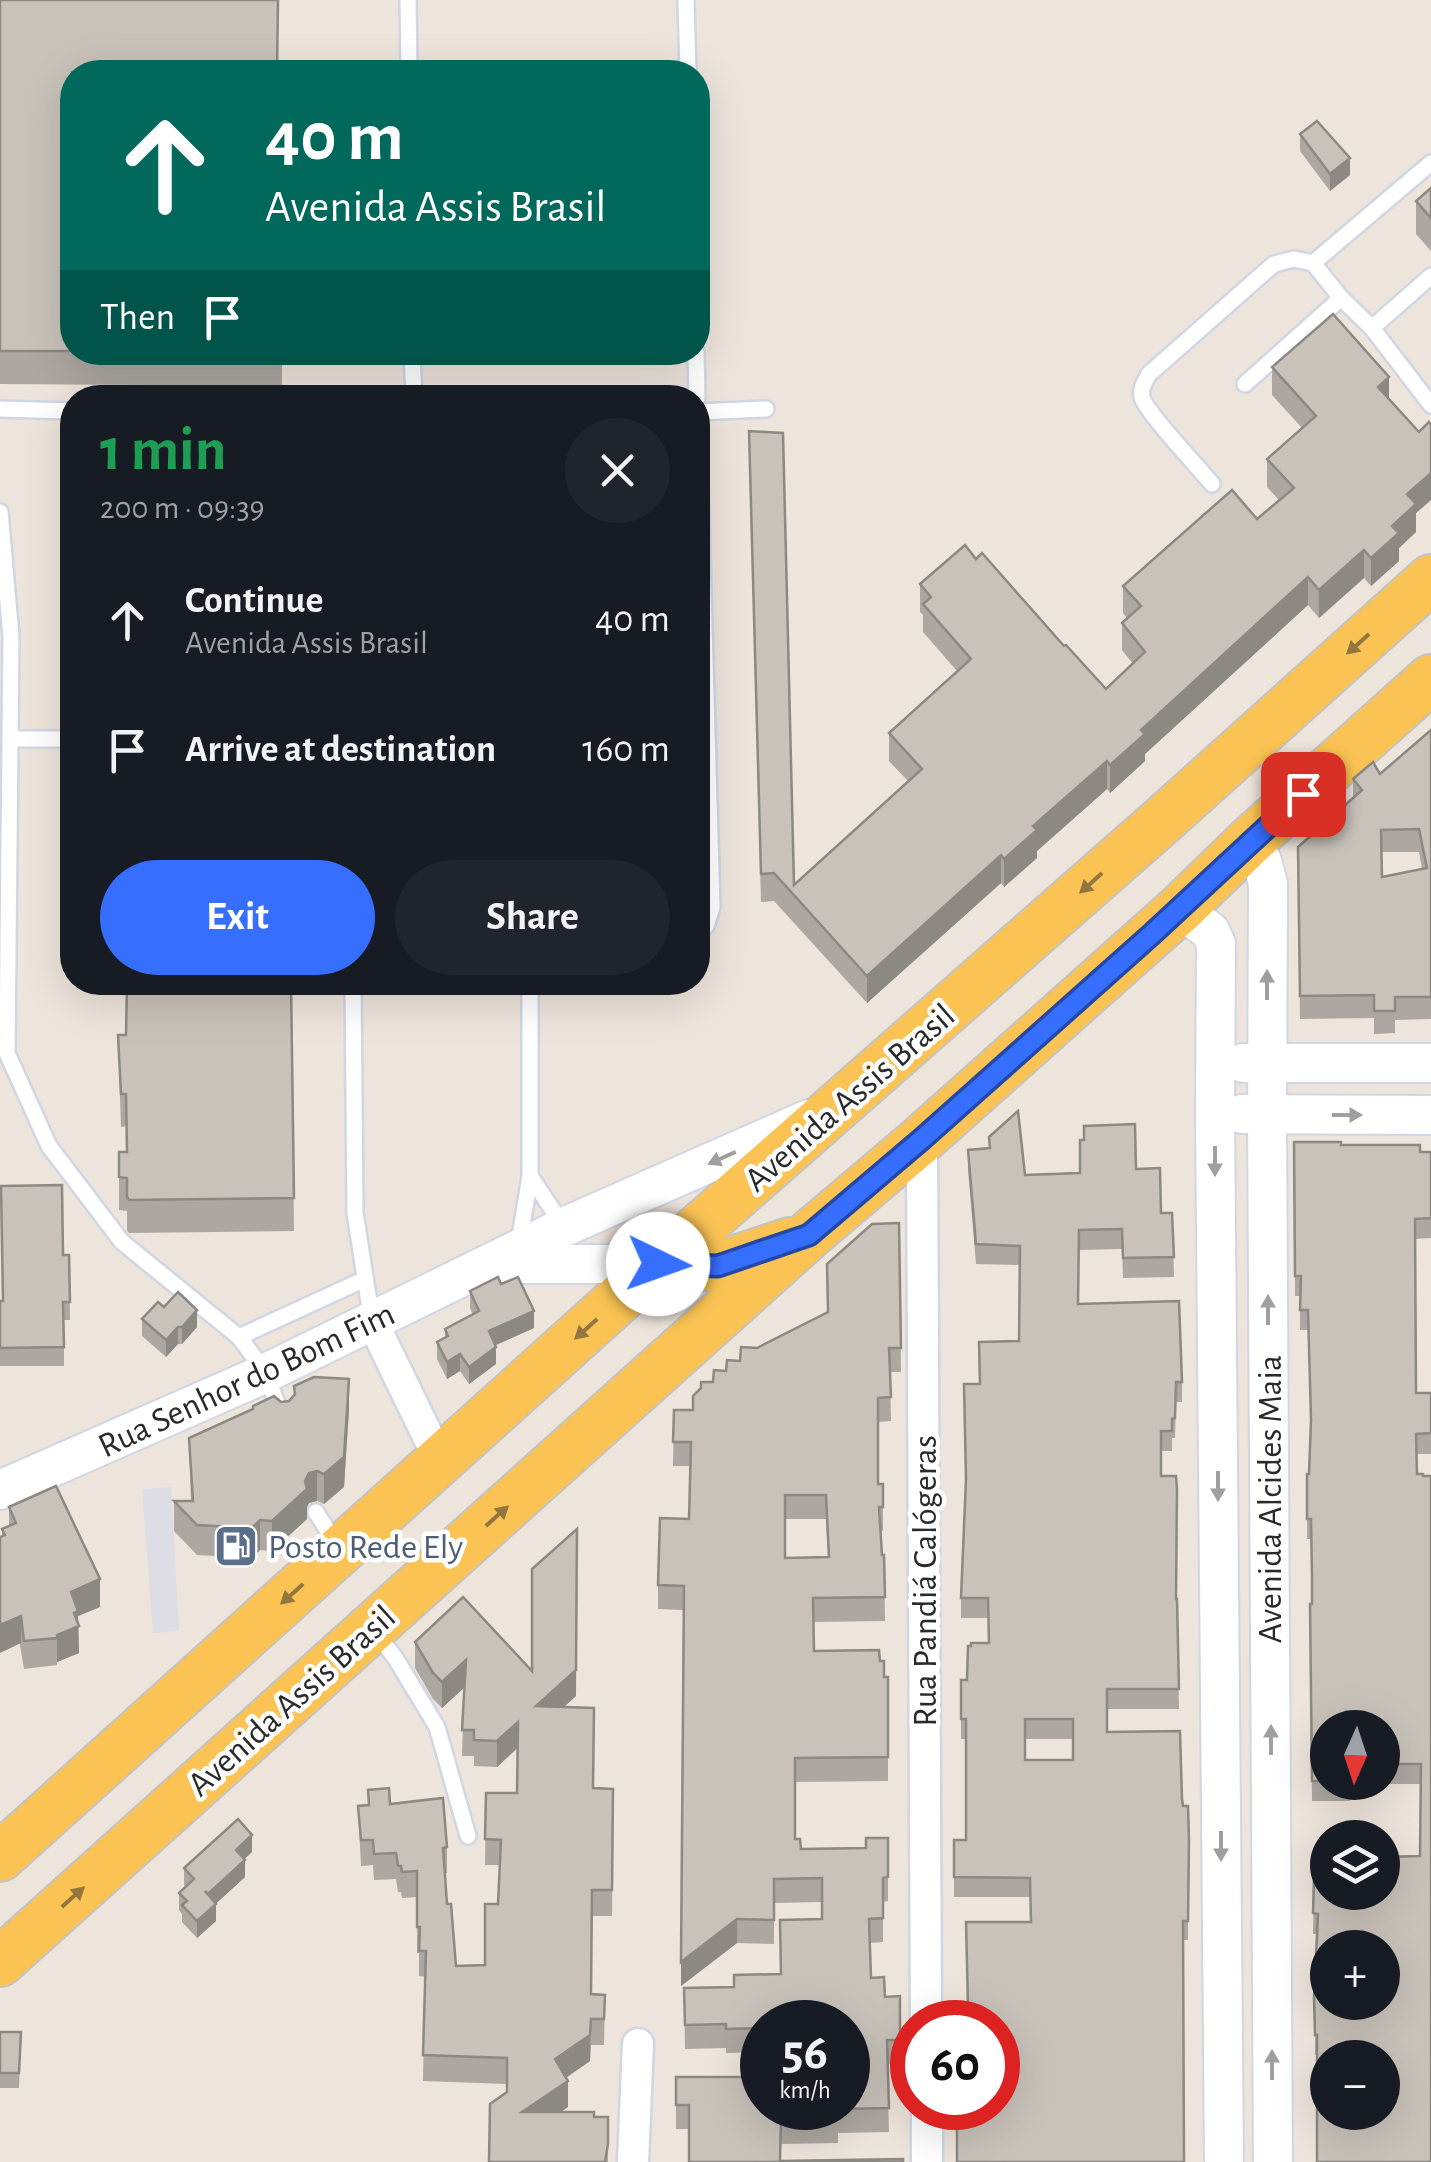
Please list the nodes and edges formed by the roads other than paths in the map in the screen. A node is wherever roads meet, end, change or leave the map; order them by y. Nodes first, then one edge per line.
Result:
1 (408, 0) edge
2 (686, 0) edge
3 (409, 60) edge
4 (688, 60) edge
5 (1431, 163) edge
6 (1314, 263) junction
7 (1431, 276) edge
8 (1341, 298) junction
9 (1372, 328) junction
10 (1245, 384) dead end
11 (1431, 405) edge
12 (0, 409) edge
13 (766, 409) dead end
14 (60, 411) edge
15 (710, 411) edge
16 (1212, 484) dead end
17 (0, 512) edge
18 (1431, 579) edge
19 (1431, 679) edge
20 (10, 739) junction
21 (60, 739) edge
22 (1164, 819) junction
23 (1251, 840) junction
24 (710, 852) edge
25 (1180, 908) junction
26 (710, 913) edge
27 (353, 995) edge
28 (530, 995) edge
29 (1216, 1063) junction
30 (1267, 1063) junction
31 (1431, 1063) edge
32 (843, 1103) junction
33 (1215, 1114) junction
34 (1431, 1114) edge
35 (1267, 1115) junction
36 (922, 1139) junction
37 (530, 1176) junction
38 (564, 1227) junction
39 (809, 1235) junction
40 (504, 1257) junction
41 (658, 1264) junction
42 (365, 1279) junction
43 (372, 1321) junction
44 (239, 1337) junction
45 (266, 1373) junction
46 (284, 1421) edge
47 (440, 1461) junction
48 (0, 1490) edge
49 (372, 1628) junction
50 (468, 1836) dead end
51 (0, 1857) edge
52 (0, 1962) edge
53 (926, 2000) edge
54 (638, 2044) dead end
55 (927, 2130) edge
56 (633, 2162) edge
57 (927, 2162) edge
58 (1224, 2162) edge
59 (1273, 2162) edge

1 - 3 lane
2 - 4 lane
5 - 6 lane
6 - 8 lane
6 - 16 lane
7 - 9 lane
8 - 9 lane
8 - 10 lane
9 - 11 lane
12 - 14 lane
13 - 15 lane
17 - 20 lane
18 -> 22 main road, Avenida Assis Brasil
19 - 23 main road, Avenida Assis Brasil
20 - 21 lane
20 - 44 lane
22 - 23 main road
22 -> 32 main road, Avenida Assis Brasil
23 - 25 main road, Avenida Assis Brasil
30 -> 23 street, Avenida Alcides Maia
24 - 26 lane
25 - 29 street, Avenida Alcides Maia
25 - 36 main road, Avenida Assis Brasil
27 - 42 lane
28 - 37 lane
29 - 30 street
29 - 33 street, Avenida Alcides Maia
30 - 31 street
30 - 35 street, Avenida Alcides Maia
32 -> 38 street, Rua Senhor do Bom Fim
32 - 41 main road, Avenida Assis Brasil
33 - 35 street
33 -> 58 street, Avenida Alcides Maia
35 -> 34 street
59 -> 35 street, Avenida Alcides Maia
36 - 39 main road, Avenida Assis Brasil
36 - 53 street, Rua Pandiá Calógeras
37 - 38 lane
37 - 40 lane
38 - 40 street, Rua Senhor do Bom Fim
39 - 41 main road
49 -> 39 main road, Avenida Assis Brasil
40 - 41 street, Rua Senhor do Bom Fim
40 - 43 street, Rua Senhor do Bom Fim
41 -> 47 main road, Avenida Assis Brasil
42 - 43 lane
42 - 44 lane
43 - 45 street, Rua Senhor do Bom Fim
43 - 47 street
44 - 45 lane
45 - 46 lane
45 - 48 street, Rua Senhor do Bom Fim
47 -> 51 main road, Avenida Assis Brasil
49 - 50 lane
52 -> 49 main road, Avenida Assis Brasil
54 - 56 street
55 - 57 street

